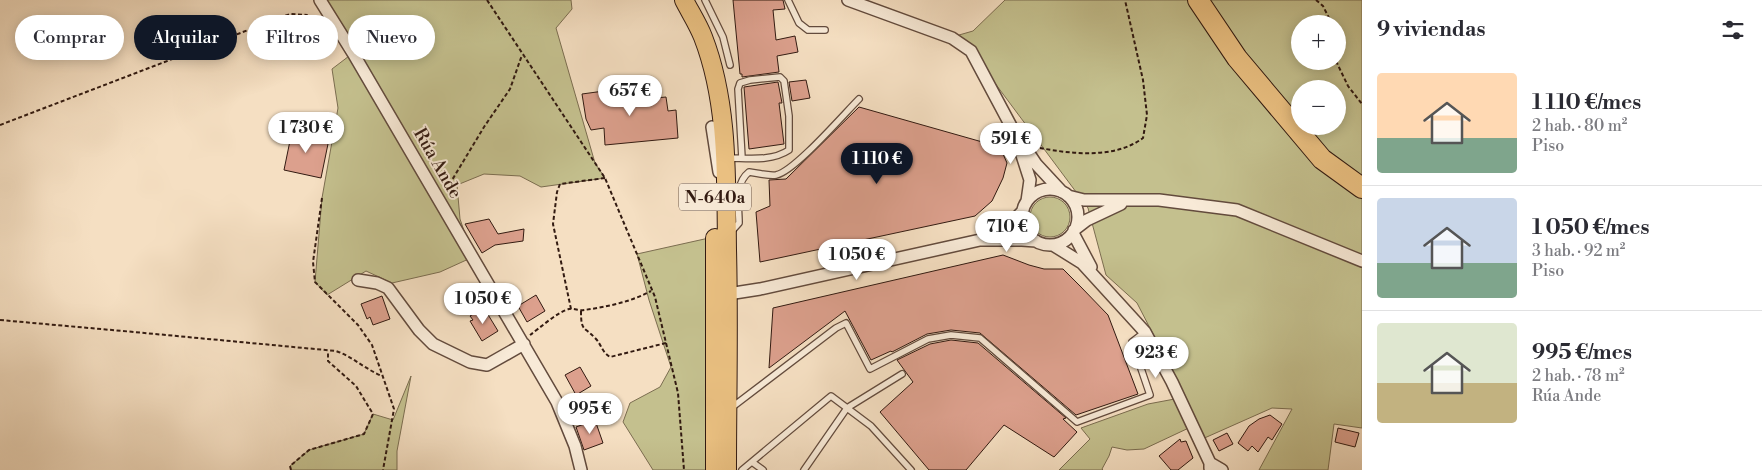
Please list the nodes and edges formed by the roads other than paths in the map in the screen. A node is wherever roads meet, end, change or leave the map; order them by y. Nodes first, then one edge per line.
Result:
1 (320, 0) edge
2 (674, 0) edge
3 (684, 0) edge
4 (705, 0) edge
5 (788, 0) edge
6 (848, 0) edge
7 (1198, 0) edge
8 (825, 30) dead end
9 (730, 65) dead end
10 (859, 99) dead end
11 (712, 127) junction
12 (1012, 128) junction
13 (724, 158) junction
14 (742, 158) junction
15 (1362, 188) edge
16 (1065, 194) junction
17 (1130, 201) junction
18 (1025, 206) junction
19 (1073, 232) junction
20 (727, 234) junction
21 (980, 240) junction
22 (1036, 241) junction
23 (1053, 245) junction
24 (1362, 261) edge
25 (358, 280) dead end
26 (1108, 291) junction
27 (728, 294) junction
28 (1145, 332) junction
29 (523, 342) junction
30 (902, 374) dead end
31 (721, 406) junction
32 (847, 408) junction
33 (752, 462) junction
34 (1210, 466) edge
35 (580, 470) edge
36 (715, 470) edge
37 (727, 470) edge
38 (742, 470) edge
39 (762, 470) edge
40 (804, 470) edge
41 (911, 470) edge
42 (1222, 470) edge

1 - 29 street, Rúa Ande
2 - 11 main road, N-640a
3 - 13 main road, N-640a
4 - 9 lane
5 - 8 lane
6 - 12 street
7 - 15 highway
10 - 20 lane
11 - 27 street
11 - 31 main road, N-640a
12 - 16 street
12 - 18 street
13 - 14 lane
13 - 20 main road, N-640a
14 - 14 lane
16 - 17 street
16 - 18 street
16 - 19 street
17 - 19 street
17 - 24 street
18 - 21 street
18 - 22 street
19 - 23 street
19 - 26 street
20 - 27 main road, N-640a
21 - 22 street
21 - 27 street
22 - 23 street
23 - 26 street
25 - 29 street
26 - 28 street
27 - 31 main road, N-640a
28 - 31 lane
28 - 34 street
29 - 35 street, Rúa Ande
30 - 32 lane
31 - 36 main road, N-640a
31 - 37 main road, N-640a
32 - 33 lane
32 - 40 lane
32 - 41 lane
33 - 38 lane
33 - 39 lane
34 - 42 street

